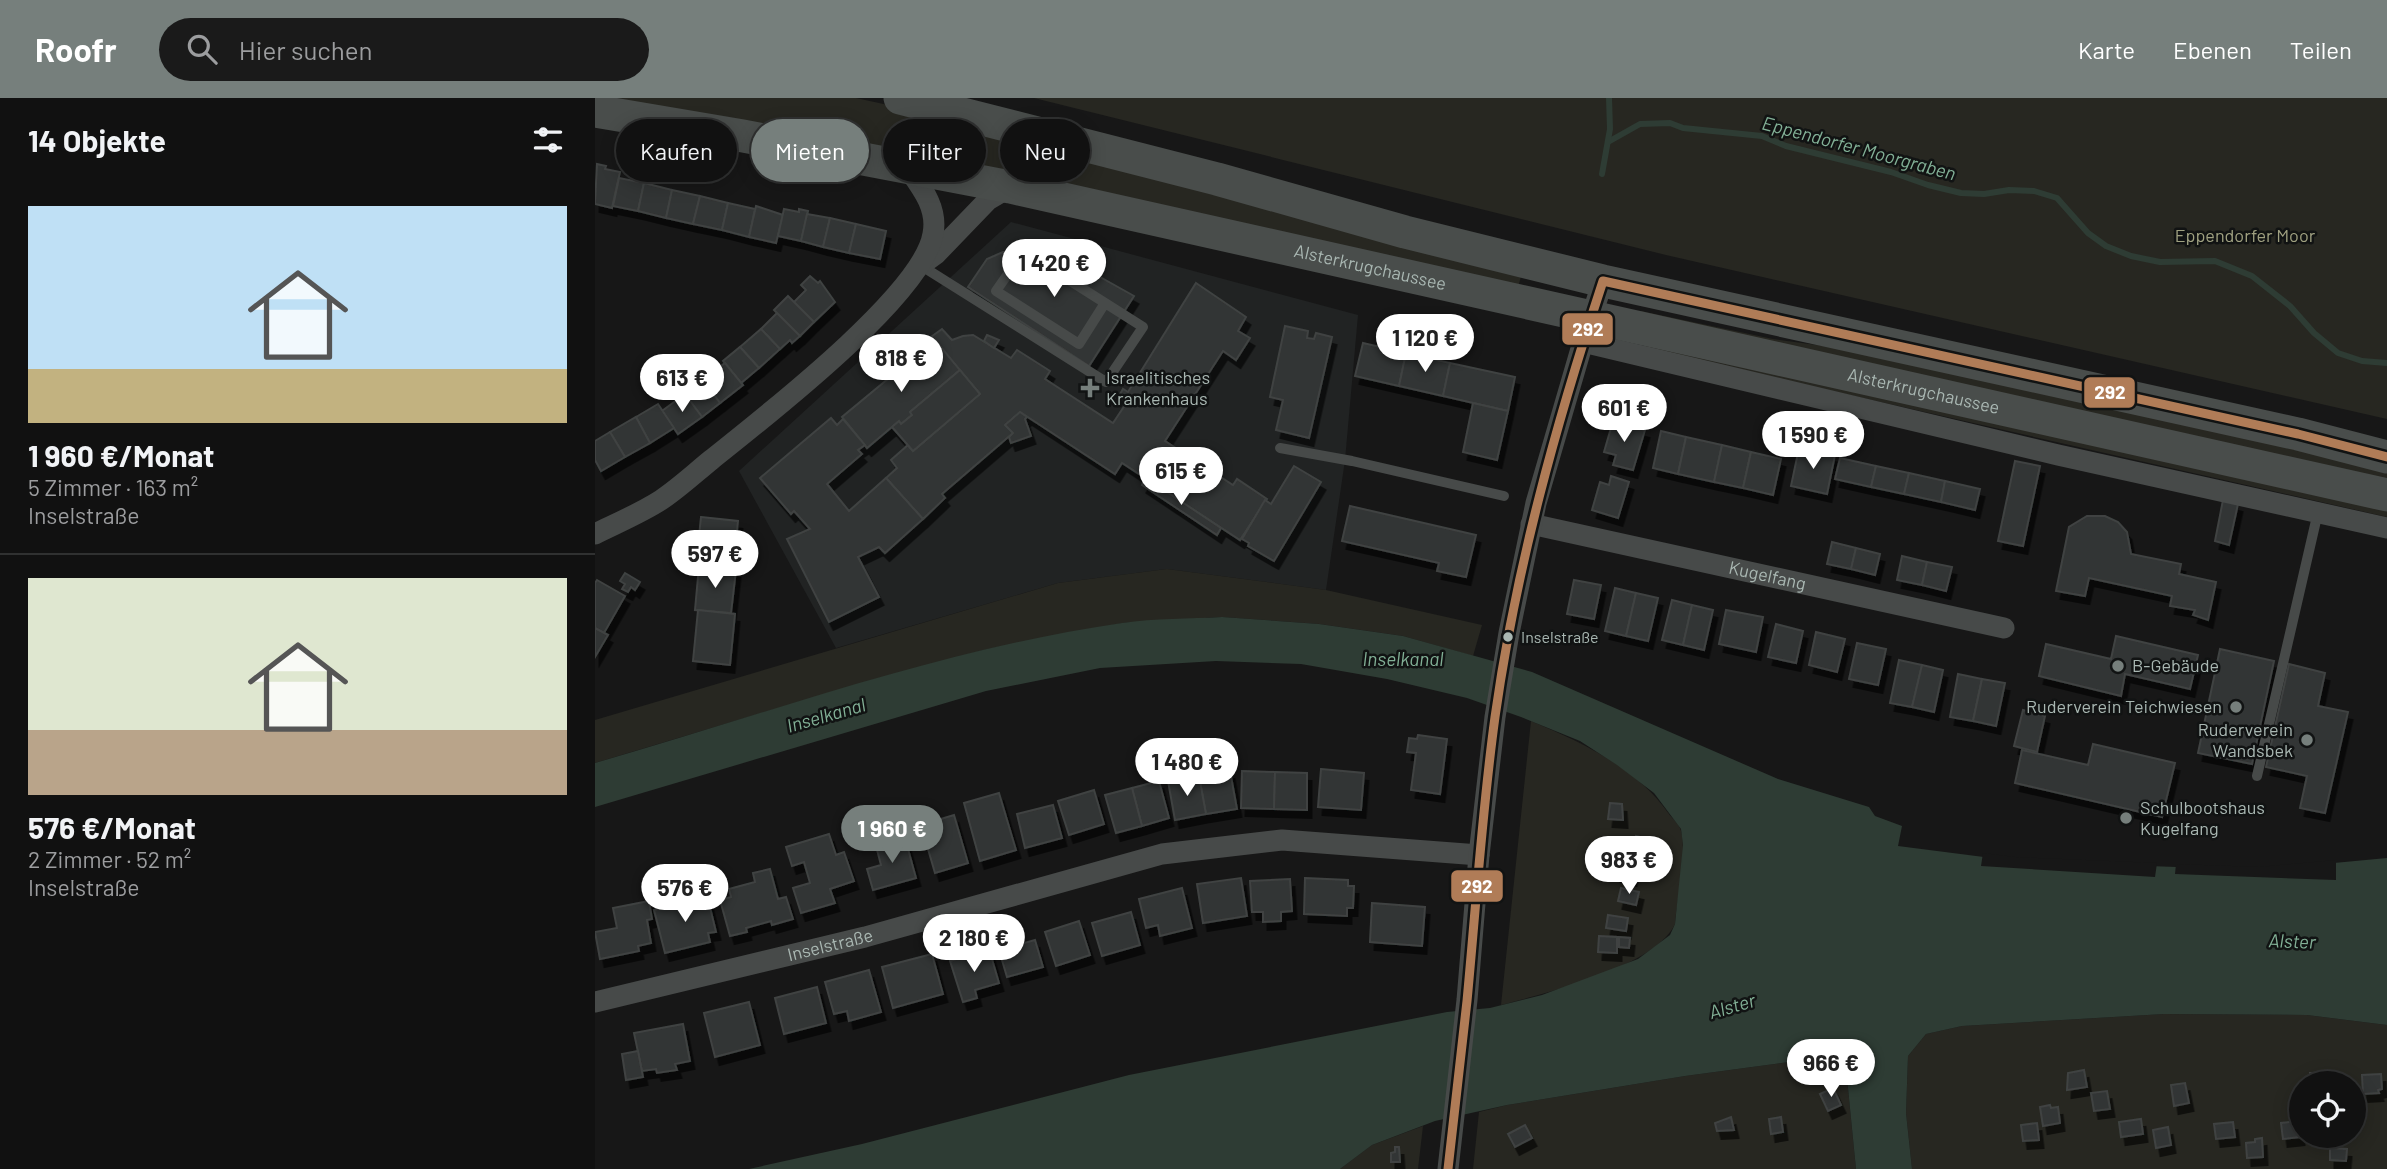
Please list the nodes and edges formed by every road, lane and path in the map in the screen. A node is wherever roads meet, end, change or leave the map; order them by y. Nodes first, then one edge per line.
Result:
1 (900, 98) edge
2 (595, 111) edge
3 (883, 163) edge
4 (918, 182) edge
5 (984, 182) edge
6 (1010, 187) junction
7 (920, 265) junction
8 (1603, 281) junction
9 (1105, 303) junction
10 (1587, 329) junction
11 (1280, 448) dead end
12 (2387, 457) edge
13 (2387, 495) edge
14 (1504, 496) dead end
15 (2318, 512) junction
16 (1531, 524) junction
17 (2387, 528) edge
18 (595, 534) edge
19 (2004, 628) dead end
20 (2257, 776) dead end
21 (1479, 855) junction
22 (595, 1002) edge
23 (1448, 1169) edge

1 - 8 main road
2 - 3 main road, Alsterkrugchaussee
4 - 7 street
5 - 6 main road, Alsterkrugchaussee
6 - 7 street
6 - 10 main road, Alsterkrugchaussee
7 - 9 lane
7 - 18 street
8 - 10 street
8 - 12 main road
9 - 9 lane
10 - 13 main road, Alsterkrugchaussee
10 - 15 street, Alsterkrugchaussee
10 - 16 street
11 - 14 lane
15 - 17 street, Alsterkrugchaussee
15 - 20 lane
16 - 19 street, Kugelfang
16 - 21 street
21 - 22 street, Inselstraße
21 - 23 street

